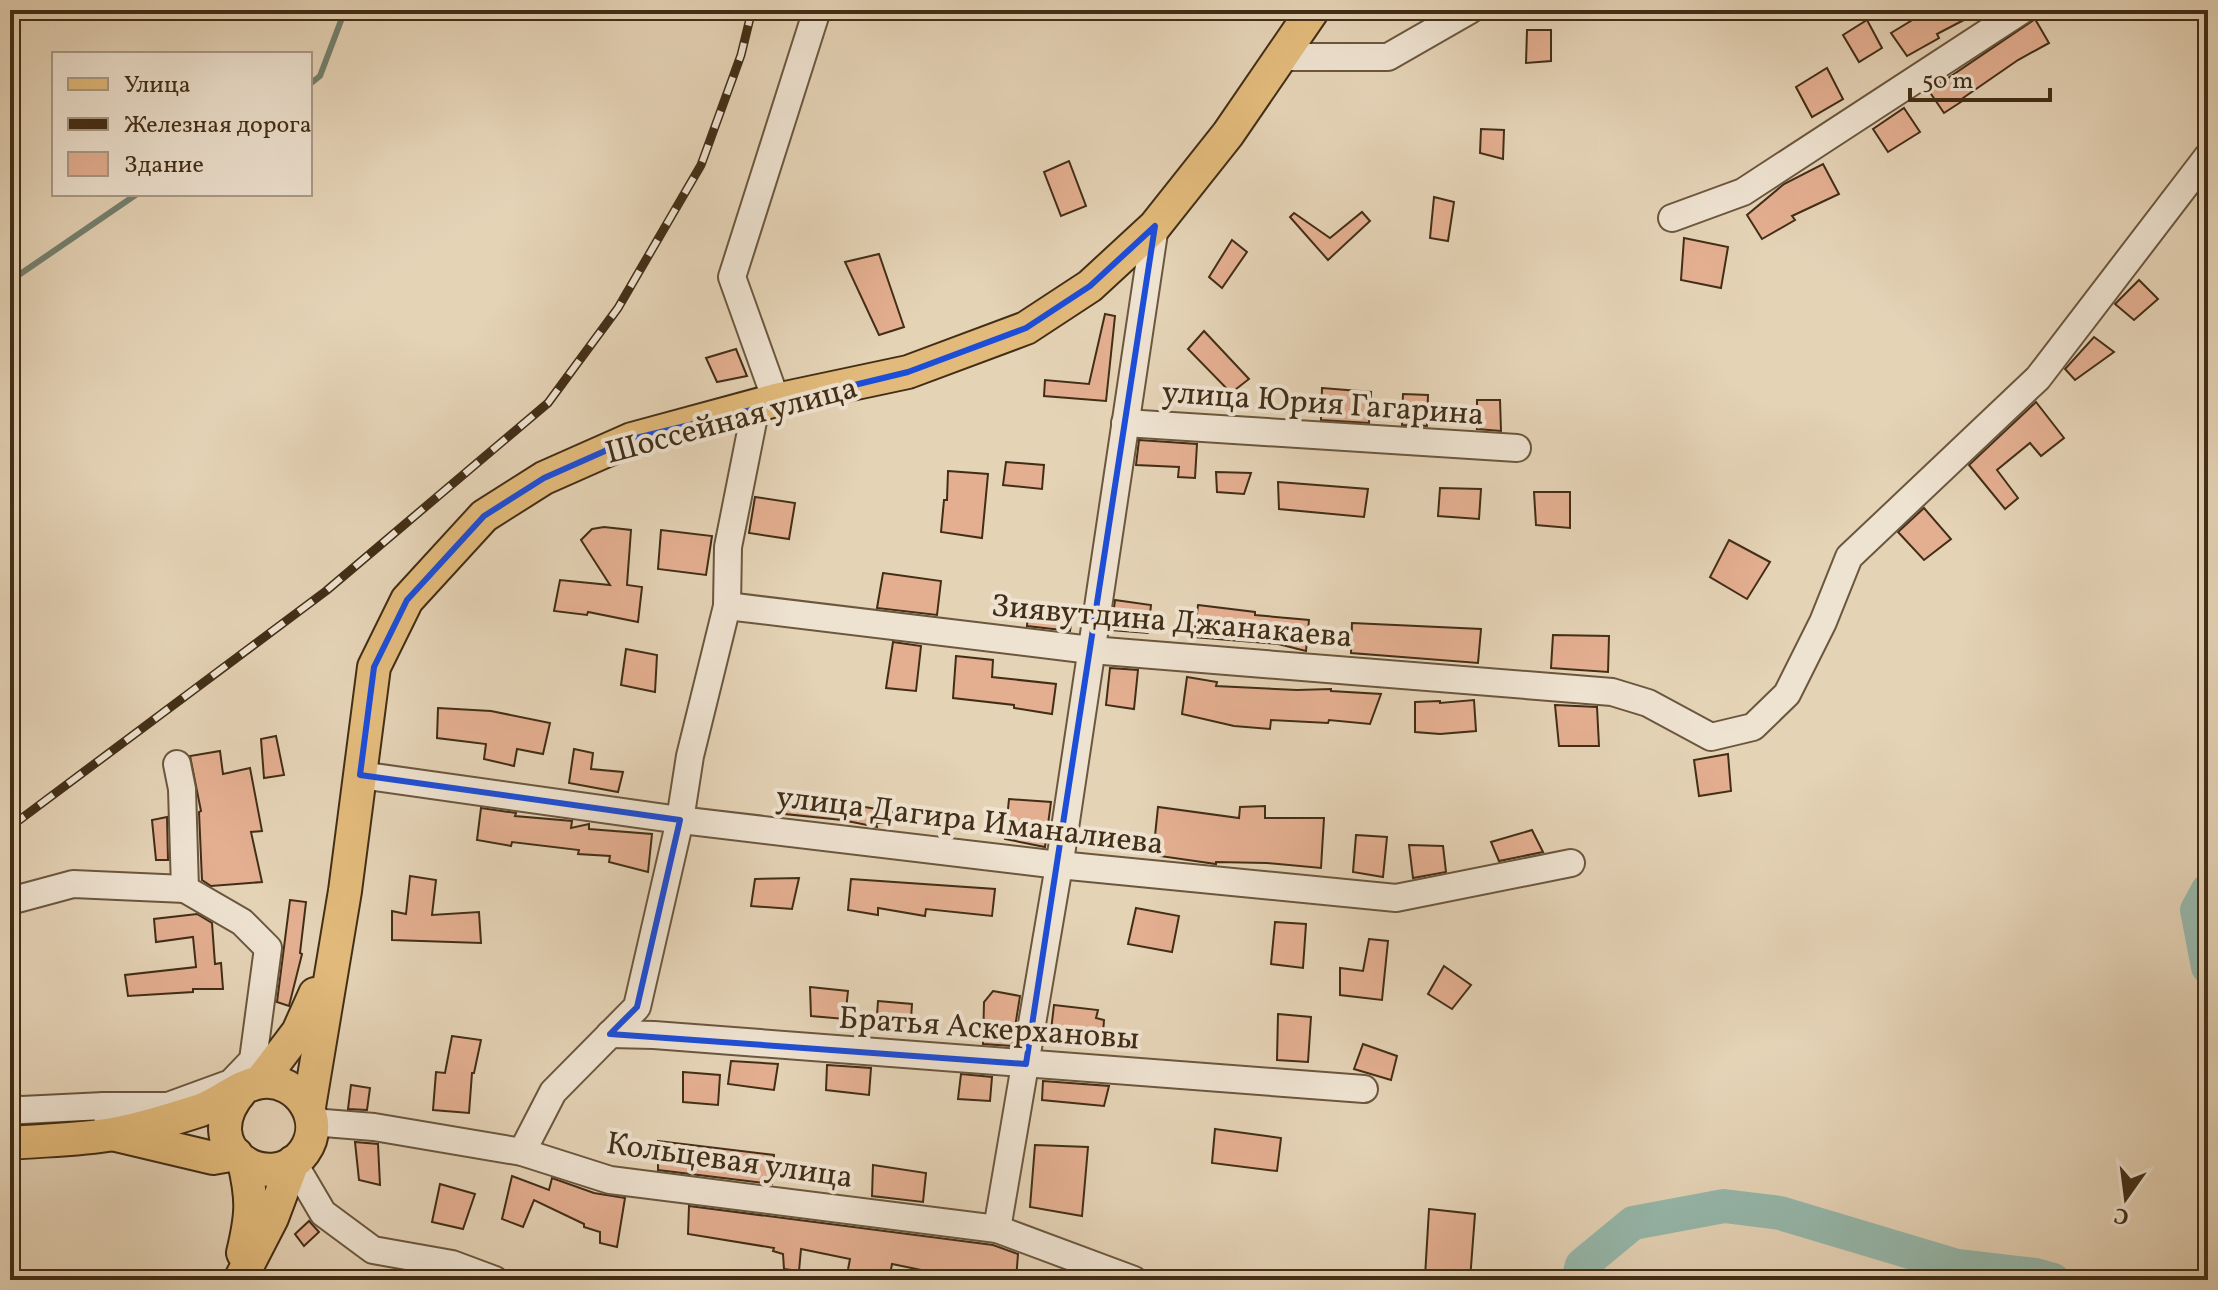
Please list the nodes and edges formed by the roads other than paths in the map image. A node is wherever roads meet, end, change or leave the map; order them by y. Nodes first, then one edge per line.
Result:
1 (817, 10) edge
2 (1313, 10) edge
3 (1470, 10) edge
4 (2022, 10) edge
5 (1281, 57) junction
6 (2208, 156) edge
7 (1672, 218) dead end
8 (1155, 226) junction
9 (766, 403) junction
10 (1125, 423) junction
11 (1517, 448) dead end
12 (727, 606) junction
13 (1091, 650) junction
14 (177, 764) dead end
15 (360, 775) junction
16 (680, 820) junction
17 (1571, 863) dead end
18 (1059, 865) junction
19 (185, 889) junction
20 (10, 901) edge
21 (334, 950) junction
22 (610, 1034) junction
23 (1026, 1064) junction
24 (251, 1086) junction
25 (1364, 1089) dead end
26 (10, 1108) edge
27 (310, 1114) junction
28 (108, 1120) junction
29 (10, 1143) edge
30 (522, 1152) junction
31 (240, 1158) junction
32 (293, 1162) junction
33 (997, 1229) junction
34 (238, 1280) edge
35 (495, 1280) edge
36 (1134, 1280) edge

1 - 9 street
2 - 5 main road, Шоссейная улица
3 - 5 street
4 - 7 street
5 - 8 main road, Шоссейная улица
6 - 13 street, Зиявутдина Джанакаева
8 - 9 main road, Шоссейная улица
8 - 10 street
9 - 12 street
9 - 15 main road, Шоссейная улица
10 - 11 street, улица Юрия Гагарина
10 - 13 street
12 - 13 street, Зиявутдина Джанакаева
12 - 16 street
13 - 18 street
14 - 19 street
15 - 16 street, улица Дагира Иманалиева
15 - 21 main road, Шоссейная улица
16 - 18 street, улица Дагира Иманалиева
16 - 22 street
17 - 18 street, улица Дагира Иманалиева
18 - 23 street
19 - 20 street
19 - 28 street
21 - 24 main road
21 - 27 main road
22 - 23 street, Братья Аскерхановы
22 - 30 street
23 - 25 street, Братья Аскерхановы
23 - 33 street
24 - 27 main road
24 - 28 main road
24 - 31 main road
26 - 28 street
27 - 30 street, Кольцевая улица
27 - 32 main road
28 - 29 main road
28 - 31 main road
30 - 33 street, Кольцевая улица
31 - 32 main road
31 - 34 main road
32 - 34 main road
32 - 35 street
33 - 36 street, Кольцевая улица

